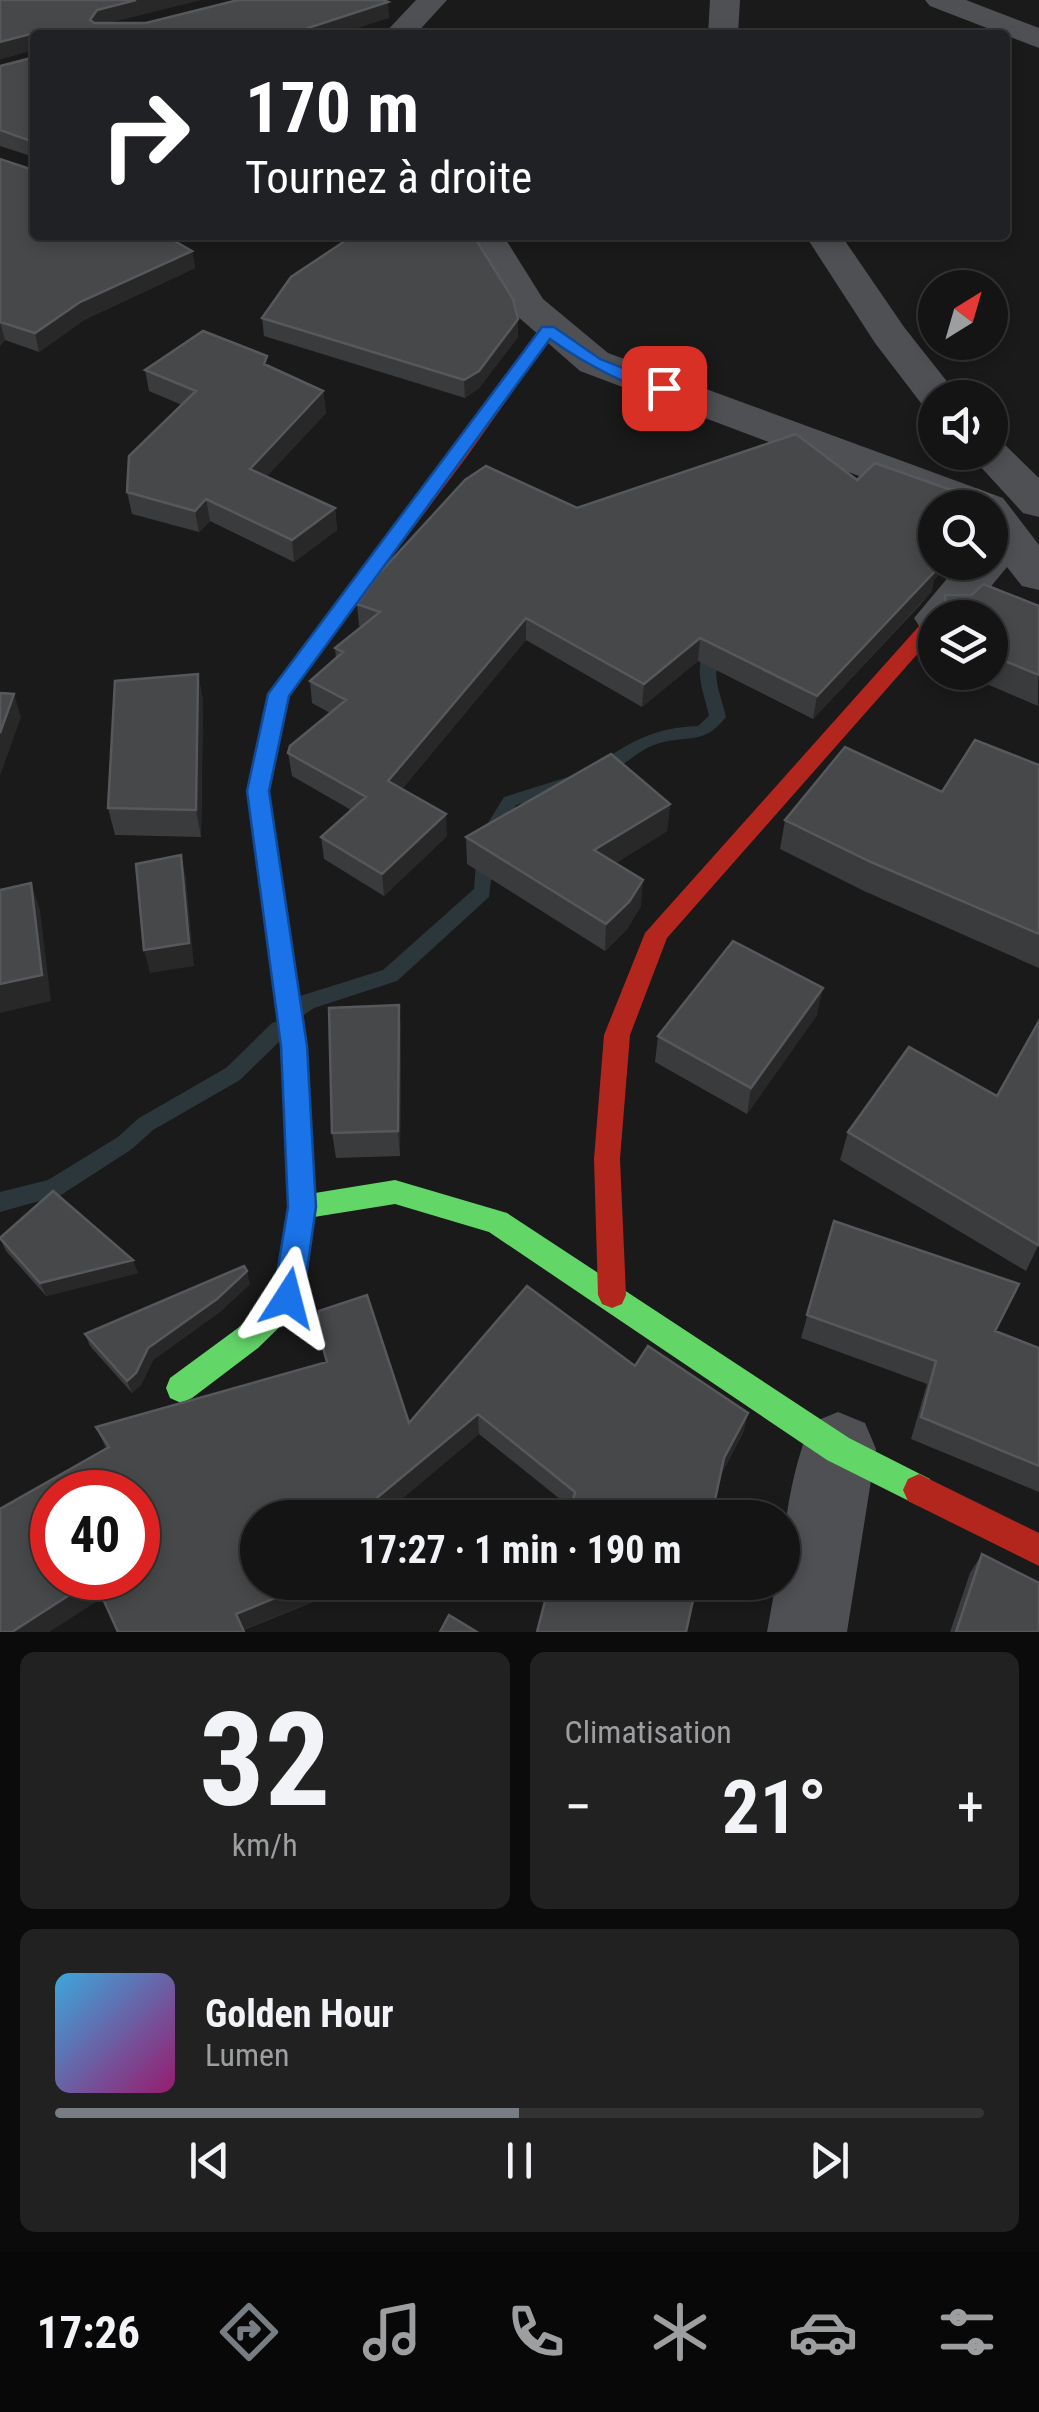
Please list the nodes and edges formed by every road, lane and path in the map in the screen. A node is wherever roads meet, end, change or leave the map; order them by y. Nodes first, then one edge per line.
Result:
1 (432, 0) edge
2 (724, 0) edge
3 (940, 0) edge
4 (403, 30) edge
5 (723, 30) edge
6 (1039, 39) edge
7 (488, 240) edge
8 (827, 240) edge
9 (548, 330) junction
10 (925, 380) edge
11 (1006, 470) edge
12 (918, 494) edge
13 (1039, 503) edge
14 (1008, 540) edge
15 (1039, 575) edge
16 (918, 639) edge
17 (302, 1207) junction
18 (612, 1295) junction
19 (181, 1388) dead end
20 (838, 1449) junction
21 (1039, 1550) edge
22 (806, 1632) edge

1 - 4 street
2 - 5 street
3 - 6 street
7 - 9 street
8 - 10 street
9 - 12 street
9 - 17 street
11 - 13 street
14 - 15 street
16 - 18 street
17 - 18 street
17 - 19 street
18 - 20 street
20 - 21 street
20 - 22 street

